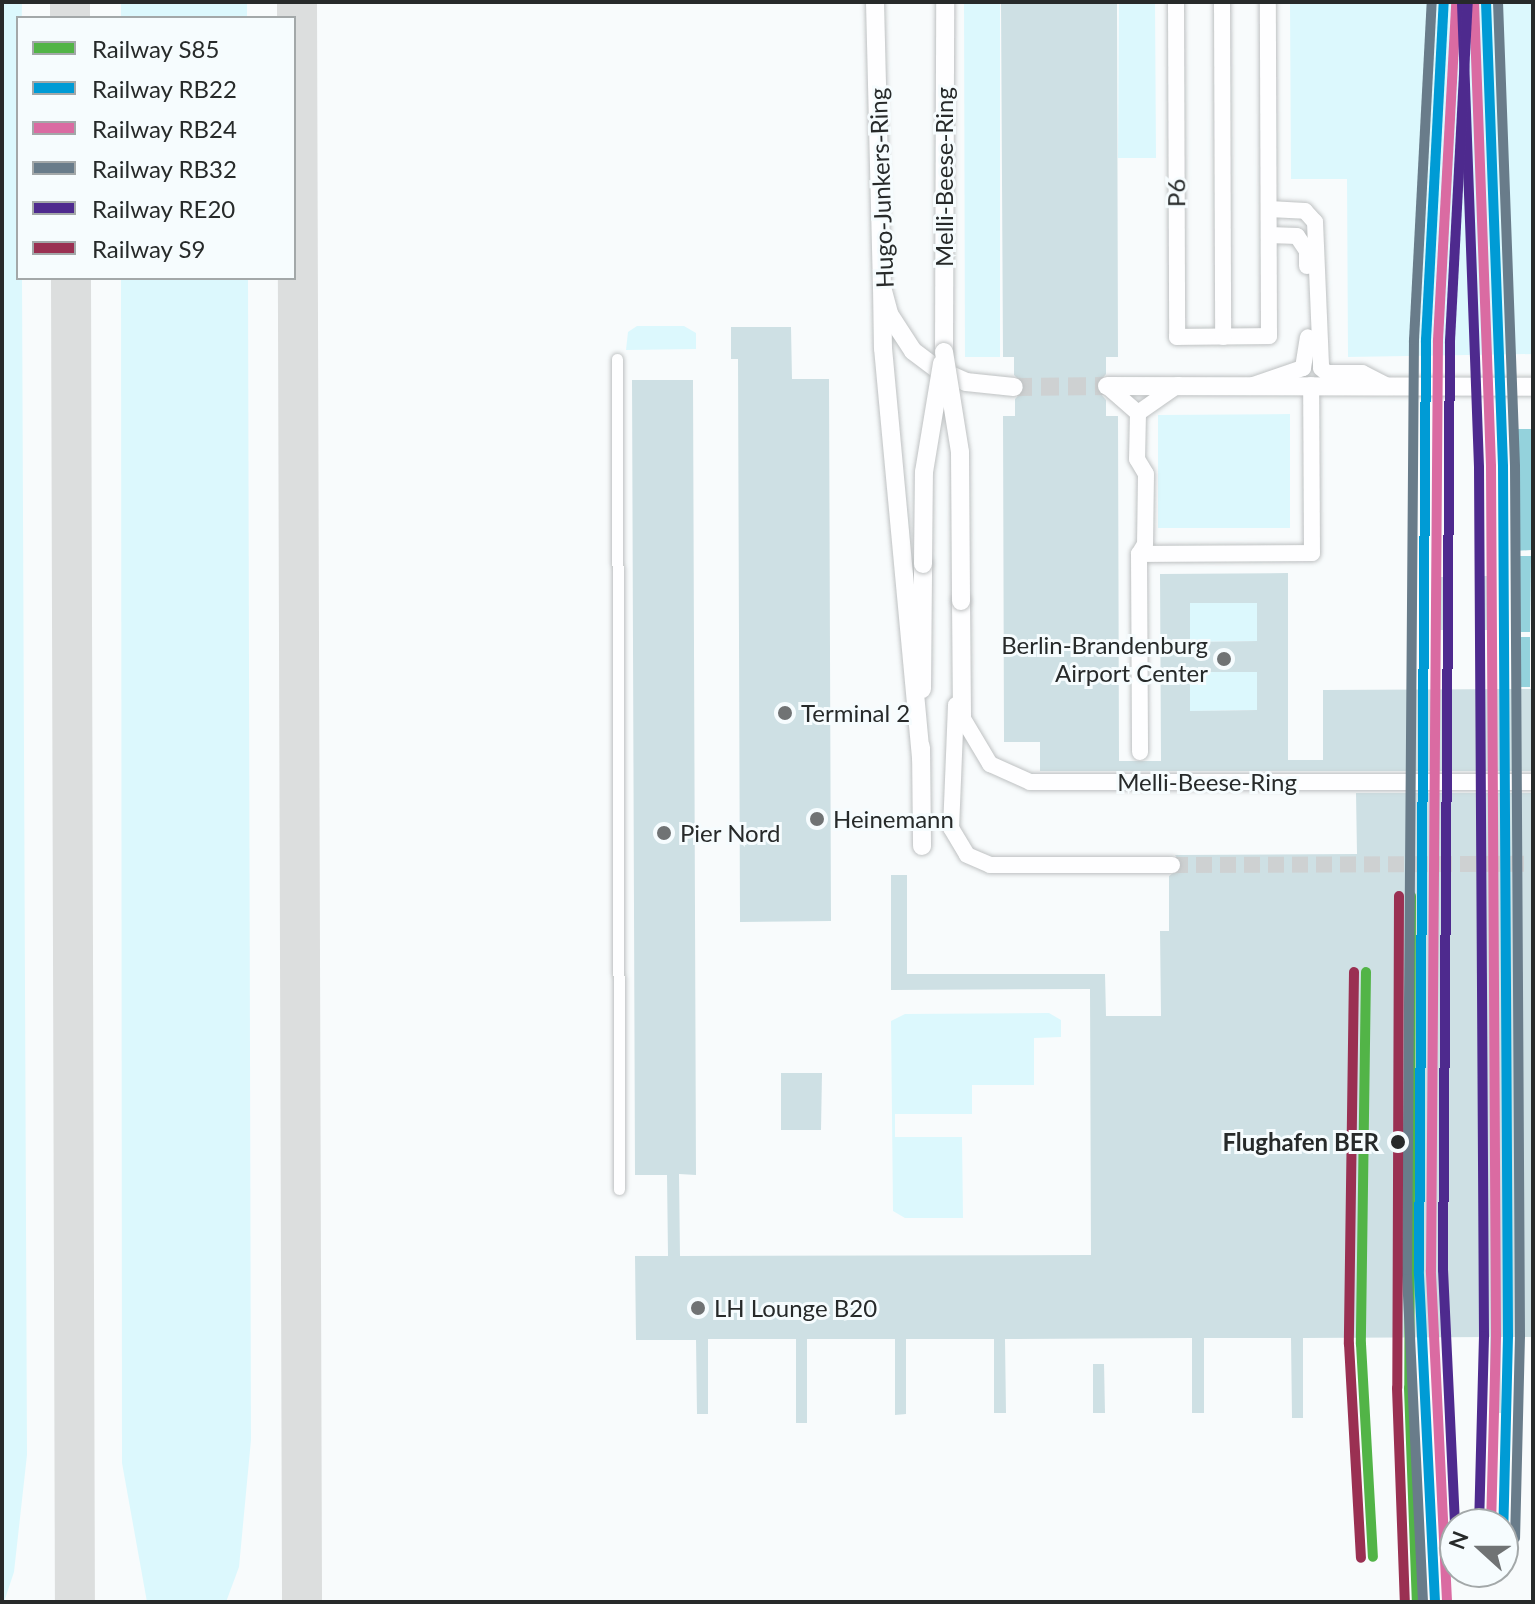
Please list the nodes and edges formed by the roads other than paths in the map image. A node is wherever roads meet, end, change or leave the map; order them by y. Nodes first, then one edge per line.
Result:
1 (875, 2) edge
2 (945, 2) edge
3 (1176, 2) edge
4 (1222, 2) edge
5 (1268, 2) edge
6 (1269, 209) junction
7 (1269, 235) junction
8 (882, 287) junction
9 (1223, 337) junction
10 (944, 352) junction
11 (617, 359) dead end
12 (1178, 385) junction
13 (1251, 385) junction
14 (1311, 385) junction
15 (1107, 386) joint
16 (1389, 386) junction
17 (1014, 387) tunnel mouth
18 (1533, 387) edge
19 (1138, 413) junction
20 (1139, 554) junction
21 (960, 711) junction
22 (1140, 752) dead end
23 (921, 759) junction
24 (1533, 782) edge
25 (922, 846) dead end
26 (1172, 865) tunnel mouth
27 (619, 1189) dead end

1 - 8 street, Hugo-Junkers-Ring
2 - 10 street, Melli-Beese-Ring
3 - 9 street, P6
4 - 9 street, P6
5 - 6 street, P6
6 - 7 street, P6
6 - 16 street
7 - 9 street, P6
7 - 13 street
8 - 17 street, Hugo-Junkers-Ring
8 - 23 street
10 - 21 street, Melli-Beese-Ring, bridge
10 - 23 street, Melli-Beese-Ring, bridge
11 - 27 street
12 - 13 street
12 - 15 street
12 - 19 street
13 - 14 street
14 - 16 street
14 - 20 street
15 - 19 street
16 - 18 street
19 - 20 street
20 - 22 street
21 - 24 street, Melli-Beese-Ring
21 - 26 street, Melli-Beese-Ring
23 - 25 street, Melli-Beese-Ring

